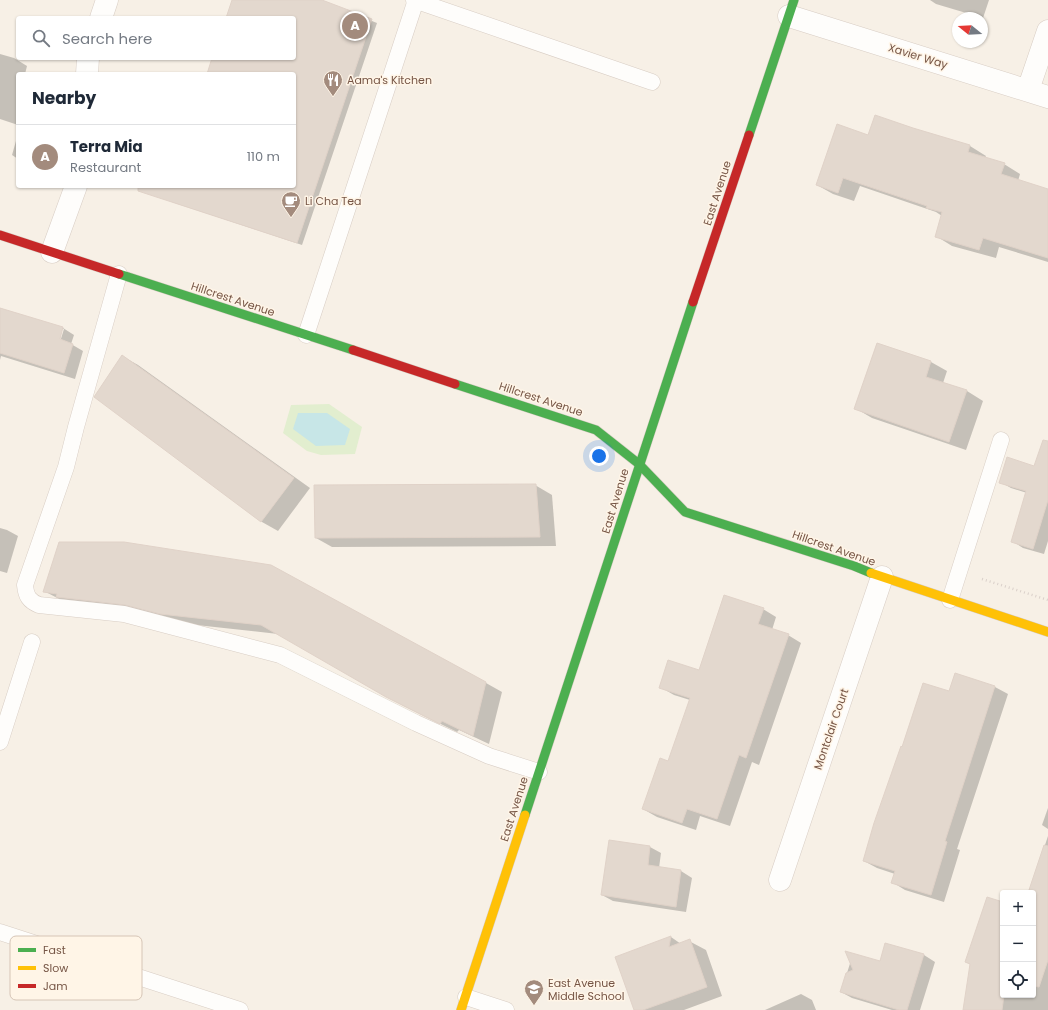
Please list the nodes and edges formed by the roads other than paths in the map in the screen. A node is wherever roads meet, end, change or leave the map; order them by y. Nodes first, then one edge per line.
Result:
1 (107, 0) edge
2 (415, 0) edge
3 (792, 8) edge
4 (102, 16) edge
5 (1048, 31) edge
6 (88, 60) edge
7 (88, 72) edge
8 (652, 82) dead end
9 (1038, 94) edge
10 (75, 188) edge
11 (0, 235) edge
12 (52, 252) junction
13 (119, 274) junction
14 (306, 335) junction
15 (1001, 440) dead end
16 (639, 464) junction
17 (882, 577) junction
18 (950, 600) junction
19 (1048, 632) edge
20 (32, 642) dead end
21 (0, 742) edge
22 (539, 772) junction
23 (780, 880) dead end
24 (0, 932) edge
25 (12, 936) edge
26 (142, 978) edge
27 (463, 1003) edge
28 (240, 1010) edge
29 (506, 1010) edge

1 - 4 street
2 - 8 lane
2 - 14 lane
3 - 9 street, Xavier Way
3 - 16 street, East Avenue
5 - 9 street
6 - 7 street
10 - 12 street
11 - 12 street, Hillcrest Avenue
12 - 13 street, Hillcrest Avenue
13 - 14 street, Hillcrest Avenue
13 - 22 lane
14 - 16 street, Hillcrest Avenue
15 - 18 lane
16 - 17 street, Hillcrest Avenue
16 - 22 street, East Avenue
17 - 18 street, Hillcrest Avenue
17 - 23 street, Montclair Court
18 - 19 street, Hillcrest Avenue
20 - 21 lane
22 - 27 street, East Avenue
24 - 25 lane
26 - 28 lane
27 - 29 lane

